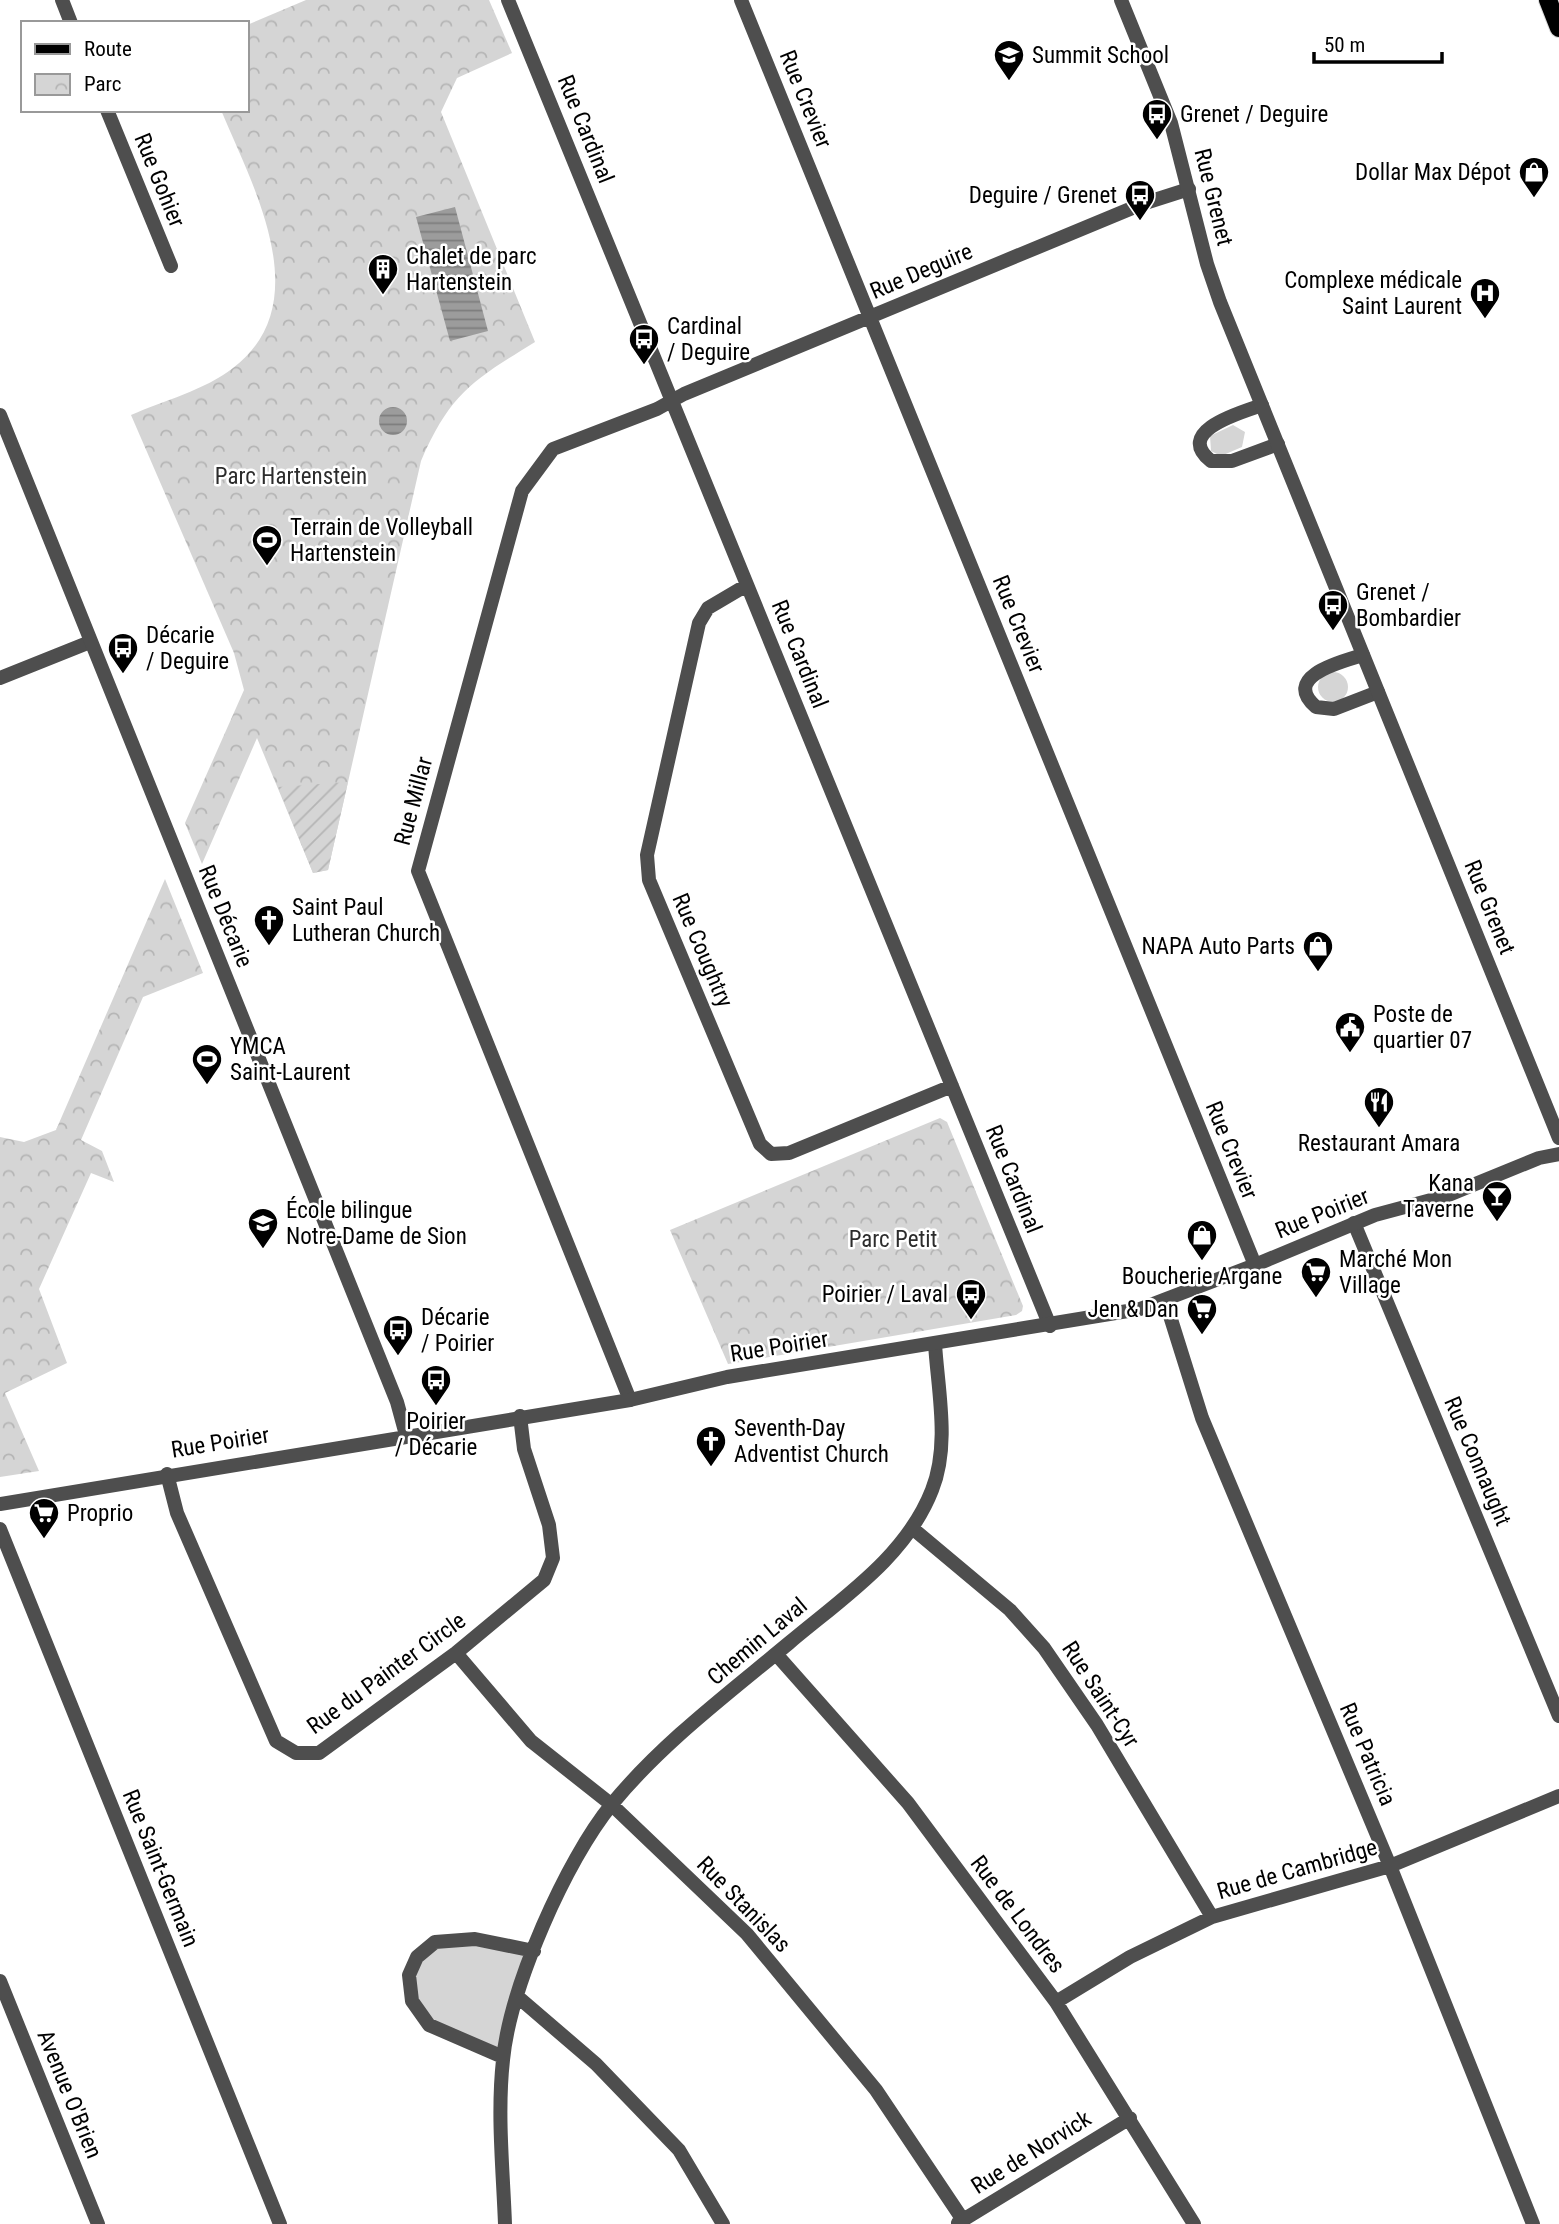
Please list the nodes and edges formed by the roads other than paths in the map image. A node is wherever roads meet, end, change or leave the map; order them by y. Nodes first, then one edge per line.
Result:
1 (62, 0) edge
2 (508, 0) edge
3 (741, 0) edge
4 (1122, 0) edge
5 (1548, 0) edge
6 (70, 21) edge
7 (1559, 28) edge
8 (108, 112) edge
9 (1189, 189) junction
10 (171, 266) dead end
11 (870, 317) junction
12 (673, 400) junction
13 (1262, 405) junction
14 (0, 415) edge
15 (1278, 444) junction
16 (747, 585) junction
17 (90, 642) junction
18 (1363, 655) junction
19 (0, 678) edge
20 (1378, 692) junction
21 (952, 1086) junction
22 (1559, 1138) edge
23 (1559, 1146) edge
24 (1559, 1154) edge
25 (1544, 1157) junction
26 (1354, 1223) junction
27 (1255, 1265) junction
28 (1165, 1300) junction
29 (1050, 1326) junction
30 (935, 1344) junction
31 (630, 1400) junction
32 (520, 1416) junction
33 (406, 1434) junction
34 (167, 1474) junction
35 (0, 1504) edge
36 (912, 1528) junction
37 (0, 1529) edge
38 (456, 1653) junction
39 (776, 1654) junction
40 (1559, 1716) edge
41 (1559, 1796) edge
42 (612, 1805) junction
43 (1390, 1866) junction
44 (1212, 1917) junction
45 (534, 1951) junction
46 (0, 1981) edge
47 (518, 1997) junction
48 (1056, 2002) junction
49 (503, 2057) junction
50 (1130, 2118) junction
51 (960, 2222) edge
52 (98, 2224) edge
53 (280, 2224) edge
54 (506, 2224) edge
55 (723, 2224) edge
56 (1194, 2224) edge
57 (1533, 2224) edge

1 - 6 street
2 - 12 street, Rue Cardinal
3 - 11 street, Rue Crevier
4 - 9 street, Rue Grenet
5 - 7 main road
8 - 10 street, Rue Gohier
9 - 11 street, Rue Deguire
9 - 13 street, Rue Grenet
11 - 12 street, Rue Deguire
11 - 27 street, Rue Crevier
12 - 16 street, Rue Cardinal
12 - 31 street, Rue Millar
13 - 15 street, Rue Grenet
13 - 15 street
14 - 17 street, Rue Décarie
15 - 18 street, Rue Grenet
16 - 21 street, Rue Cardinal
16 - 21 street, Rue Coughtry
17 - 19 street
17 - 33 street, Rue Décarie
18 - 20 street, Rue Grenet
18 - 20 street
20 - 22 street, Rue Grenet
21 - 29 street, Rue Cardinal
23 - 25 street, Rue Poirier
24 - 25 street, Rue Poirier
25 - 26 street, Rue Poirier
26 - 27 street, Rue Poirier
26 - 40 street, Rue Connaught
27 - 28 street, Rue Poirier
28 - 29 street, Rue Poirier
28 - 43 street, Rue Patricia
29 - 30 street, Rue Poirier
30 - 31 street, Rue Poirier
30 - 36 street, Chemin Laval
31 - 32 street, Rue Poirier
32 - 33 street, Rue Poirier
32 - 38 street, Rue du Painter Circle
33 - 34 street, Rue Poirier
34 - 35 street, Rue Poirier
34 - 38 street, Rue du Painter Circle
36 - 39 street, Chemin Laval
36 - 44 street, Rue Saint-Cyr
37 - 53 street, Rue Saint-Germain
38 - 42 street, Rue Stanislas
39 - 42 street, Chemin Laval
39 - 48 street, Rue de Londres
41 - 43 street, Rue de Cambridge
42 - 45 street, Chemin Laval
42 - 51 street, Rue Stanislas
43 - 44 street, Rue de Cambridge
43 - 57 street, Rue Patricia
44 - 48 street, Rue de Cambridge
45 - 47 street, Chemin Laval
45 - 49 street
46 - 52 street, Avenue O'Brien
47 - 49 street, Chemin Laval
47 - 55 street
48 - 50 street, Rue de Londres
49 - 54 street, Chemin Laval
50 - 51 street, Rue de Norvick
50 - 56 street, Rue de Londres

